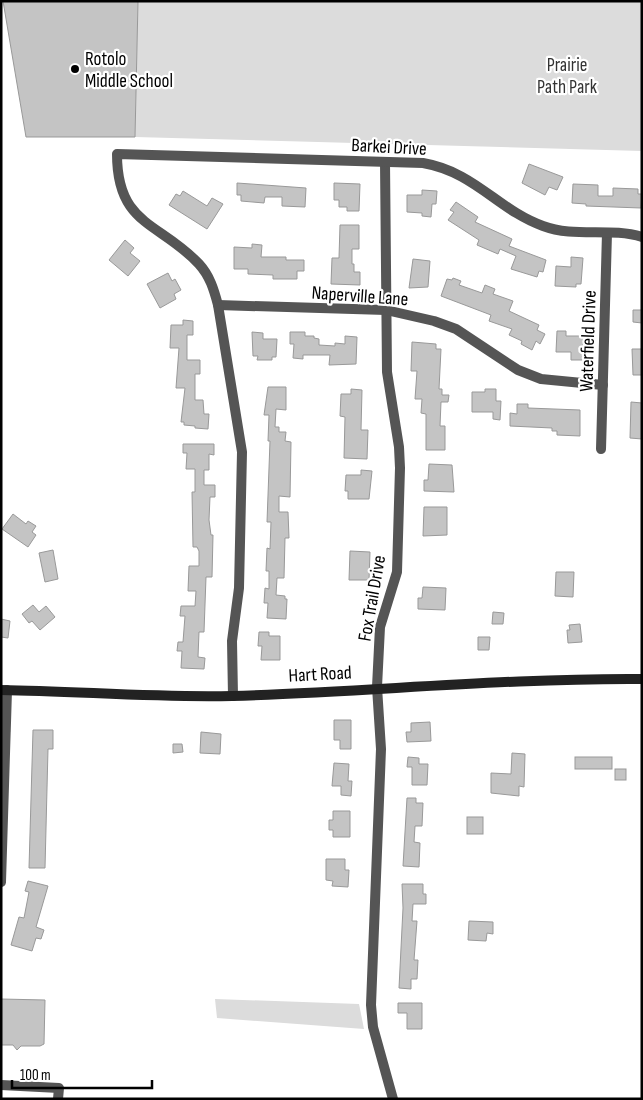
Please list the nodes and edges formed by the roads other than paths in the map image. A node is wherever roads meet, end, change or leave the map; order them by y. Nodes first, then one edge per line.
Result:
1 (385, 162) junction
2 (607, 233) junction
3 (642, 237) edge
4 (218, 305) junction
5 (386, 310) junction
6 (604, 385) junction
7 (601, 449) dead end
8 (642, 680) edge
9 (377, 688) junction
10 (4, 690) edge
11 (233, 696) junction
12 (1, 882) edge
13 (1, 1085) edge
14 (59, 1093) edge
15 (394, 1099) edge

1 - 2 street, Barkei Drive
1 - 4 street, Barkei Drive
1 - 5 street, Fox Trail Drive
2 - 3 street, Barkei Drive
2 - 6 street, Waterfield Drive
4 - 5 street, Naperville Lane
4 - 11 street
5 - 6 street, Naperville Lane
5 - 9 street, Fox Trail Drive
6 - 7 street, Waterfield Drive
8 - 9 street, Hart Road
9 - 11 street, Hart Road
9 - 15 street, Fox Trail Drive
10 - 11 street, Hart Road
10 - 12 street
13 - 14 street

